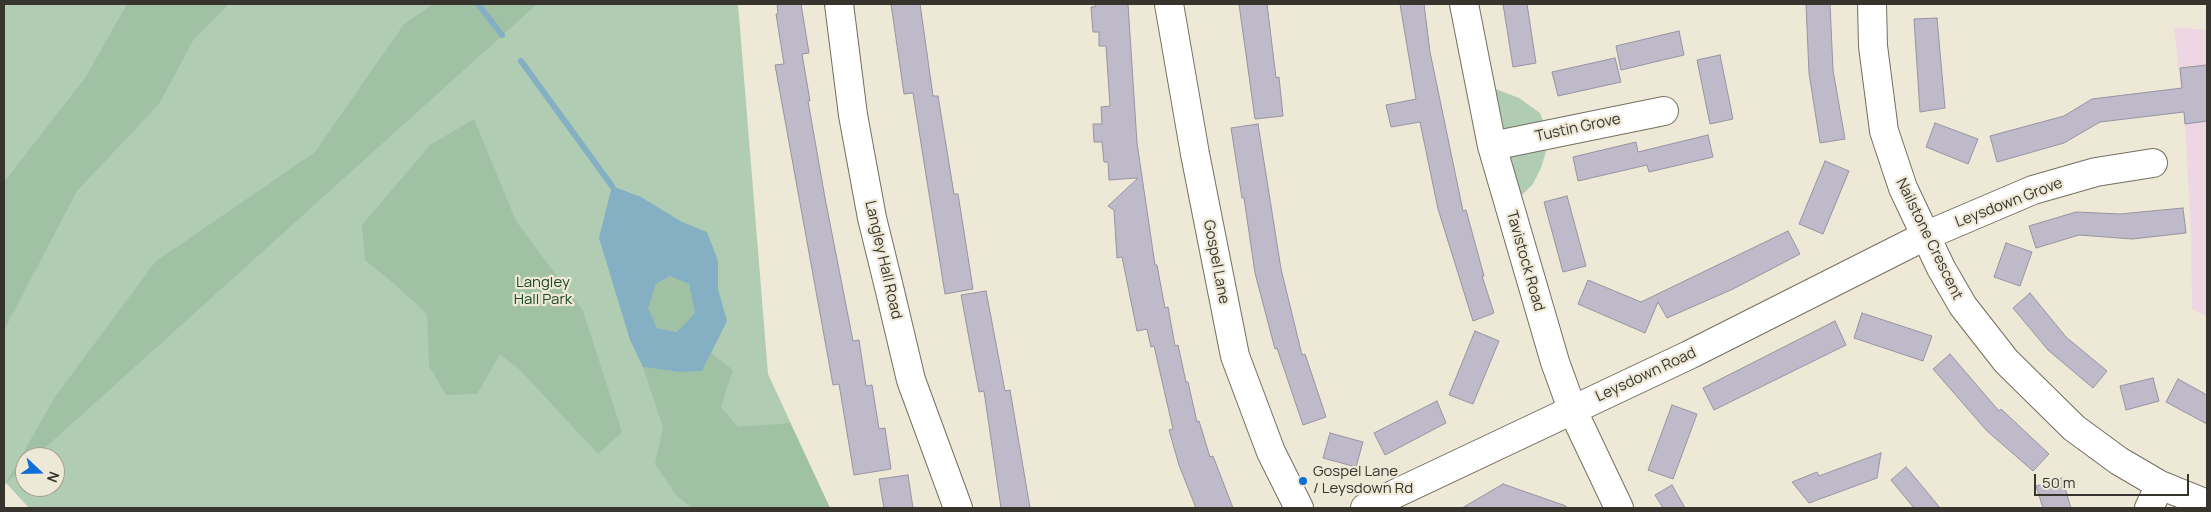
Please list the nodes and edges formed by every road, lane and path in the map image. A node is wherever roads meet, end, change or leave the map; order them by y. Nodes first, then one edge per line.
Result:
1 (839, 4) edge
2 (1169, 4) edge
3 (1464, 4) edge
4 (1872, 4) edge
5 (1664, 111) dead end
6 (1492, 146) junction
7 (2153, 163) dead end
8 (1925, 236) junction
9 (1572, 410) junction
10 (2154, 496) edge
11 (2207, 504) edge
12 (958, 508) edge
13 (1300, 508) edge
14 (1365, 508) edge
15 (1619, 508) edge

1 - 12 street, Langley Hall Road
2 - 13 street, Gospel Lane
3 - 6 street, Tavistock Road
4 - 8 street, Nailstone Crescent
5 - 6 street, Tustin Grove
6 - 9 street, Tavistock Road
7 - 8 street, Leysdown Grove
8 - 9 street, Leysdown Road
8 - 10 street, Nailstone Crescent
9 - 14 street, Leysdown Road
9 - 15 street, Tavistock Road
10 - 11 street, Nailstone Crescent

